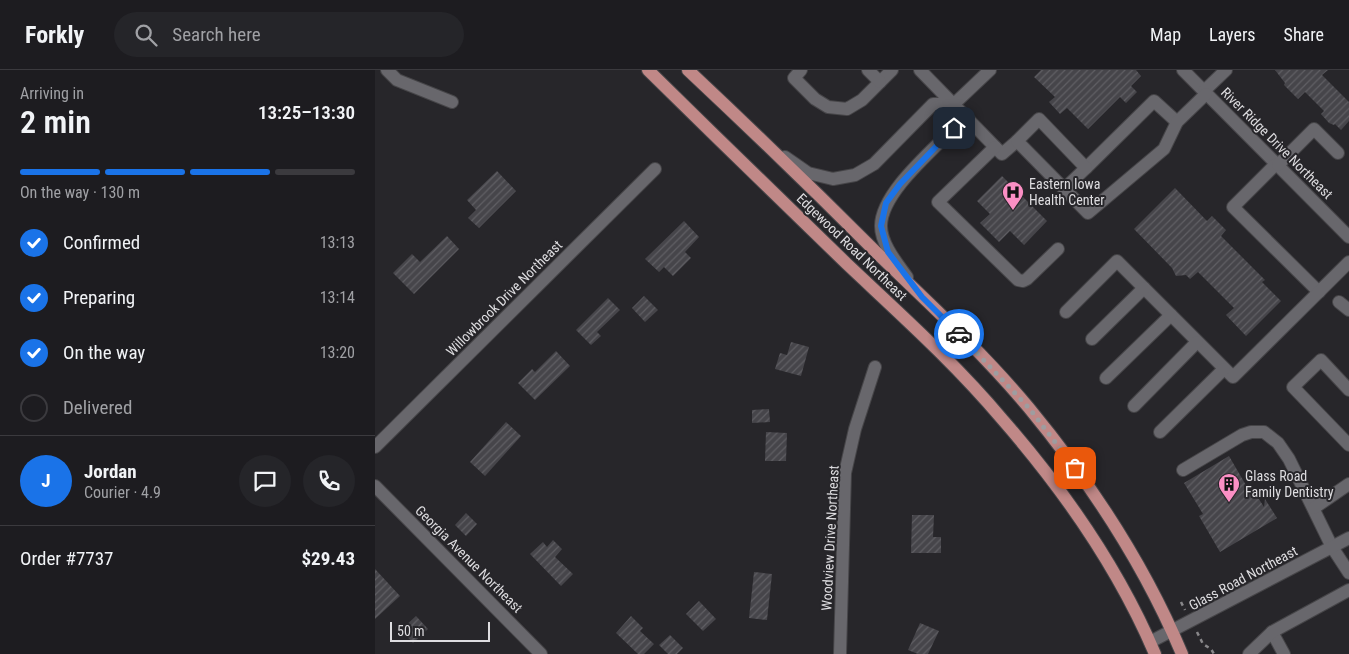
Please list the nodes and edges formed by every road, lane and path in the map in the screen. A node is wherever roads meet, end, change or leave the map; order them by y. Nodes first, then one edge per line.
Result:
1 (387, 70) edge
2 (648, 70) edge
3 (688, 70) edge
4 (868, 70) edge
5 (892, 70) edge
6 (920, 70) edge
7 (990, 70) edge
8 (1183, 70) edge
9 (1226, 70) edge
10 (794, 73) edge
11 (880, 82) junction
12 (1205, 92) junction
13 (453, 102) dead end
14 (954, 104) junction
15 (1177, 122) junction
16 (1017, 140) junction
17 (995, 147) junction
18 (771, 148) junction
19 (1338, 154) dead end
20 (1277, 165) junction
21 (1086, 168) junction
22 (655, 169) dead end
23 (1064, 189) junction
24 (1349, 237) edge
25 (1058, 249) dead end
26 (1349, 262) edge
27 (1144, 288) junction
28 (1319, 292) junction
29 (922, 297) junction
30 (1066, 312) dead end
31 (1171, 315) junction
32 (1092, 339) dead end
33 (1197, 342) junction
34 (875, 367) dead end
35 (1225, 369) junction
36 (1107, 378) dead end
37 (1349, 390) edge
38 (1134, 406) dead end
39 (1160, 432) dead end
40 (1349, 445) edge
41 (375, 447) edge
42 (1183, 470) dead end
43 (1349, 484) edge
44 (375, 486) edge
45 (1314, 508) junction
46 (1349, 538) edge
47 (1332, 547) junction
48 (1349, 573) edge
49 (1349, 590) edge
50 (1173, 632) junction
51 (1273, 632) junction
52 (1153, 648) edge
53 (541, 654) edge
54 (840, 654) edge
55 (1182, 654) edge
56 (1249, 654) edge
57 (1284, 654) edge

1 - 13 street
2 - 52 main road, Edgewood Road Northeast
3 - 18 main road, Edgewood Road Northeast
4 - 11 street
5 - 11 street
6 - 14 street
7 - 14 street
8 - 12 street, River Ridge Drive Northeast
9 - 12 street
10 - 11 street
12 - 15 street
12 - 20 street, River Ridge Drive Northeast
14 - 17 street
14 - 18 street
14 - 29 street
15 - 21 street
15 - 23 street
16 - 17 street
16 - 21 street
16 - 23 street
17 - 25 street
18 - 29 main road, Edgewood Road Northeast
19 - 20 street
20 - 24 street, River Ridge Drive Northeast
20 - 28 street
21 - 23 street
22 - 41 street, Willowbrook Drive Northeast
26 - 28 street
27 - 30 street
27 - 31 street
27 - 32 street
28 - 35 street
29 - 50 main road, Edgewood Road Northeast
31 - 33 street
31 - 36 street
33 - 35 street
33 - 38 street
34 - 54 street, Woodview Drive Northeast
35 - 39 street
37 - 40 street
42 - 45 street
43 - 45 street
44 - 53 street, Georgia Avenue Northeast
45 - 47 street
46 - 47 street, Glass Road Northeast
47 - 48 street
47 - 50 street, Glass Road Northeast
49 - 51 street
50 - 52 street, Glass Road Northeast
50 - 55 main road, Edgewood Road Northeast
51 - 56 street
51 - 57 street

